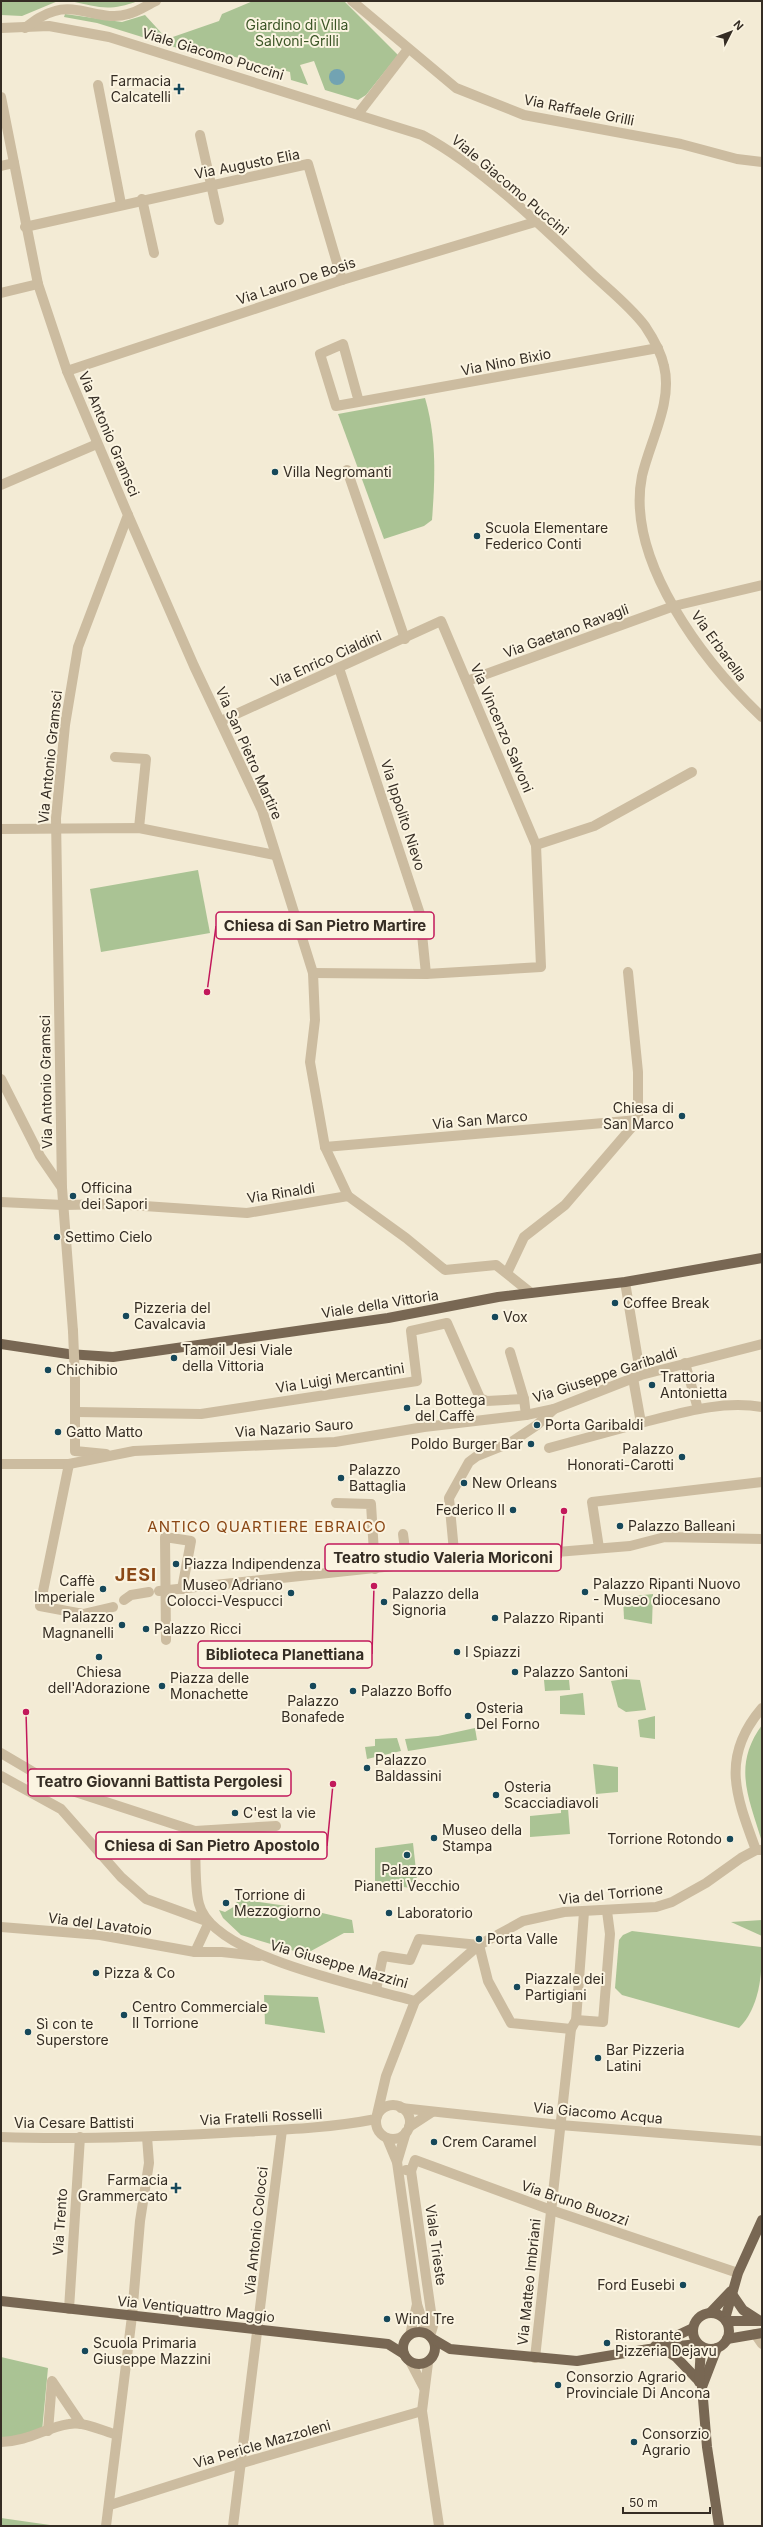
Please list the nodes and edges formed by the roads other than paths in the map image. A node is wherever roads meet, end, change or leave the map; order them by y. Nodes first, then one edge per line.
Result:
1 (156, 1) edge
2 (352, 1) edge
3 (1, 28) edge
4 (25, 28) junction
5 (408, 49) junction
6 (98, 85) dead end
7 (1, 97) edge
8 (358, 114) junction
9 (200, 135) dead end
10 (762, 162) edge
11 (14, 164) junction
12 (1, 166) edge
13 (211, 185) junction
14 (142, 199) junction
15 (121, 204) junction
16 (219, 220) dead end
17 (535, 222) junction
18 (25, 227) junction
19 (154, 253) dead end
20 (342, 280) junction
21 (38, 284) junction
22 (1, 293) edge
23 (658, 348) junction
24 (67, 371) junction
25 (359, 402) junction
26 (97, 444) junction
27 (347, 470) dead end
28 (1, 485) edge
29 (128, 515) junction
30 (762, 585) edge
31 (674, 606) junction
32 (441, 621) joint
33 (405, 639) junction
34 (339, 668) junction
35 (467, 681) junction
36 (762, 717) edge
37 (221, 721) junction
38 (115, 757) dead end
39 (692, 772) dead end
40 (139, 828) junction
41 (1, 829) edge
42 (56, 830) junction
43 (536, 845) junction
44 (275, 855) junction
45 (628, 972) dead end
46 (313, 973) junction
47 (426, 974) junction
48 (1, 1079) edge
49 (638, 1120) junction
50 (325, 1147) junction
51 (61, 1153) junction
52 (40, 1156) junction
53 (62, 1188) junction
54 (348, 1196) junction
55 (1, 1202) edge
56 (63, 1205) junction
57 (762, 1258) edge
58 (506, 1273) junction
59 (625, 1282) junction
60 (531, 1293) junction
61 (1, 1344) edge
62 (762, 1344) edge
63 (510, 1352) dead end
64 (685, 1363) junction
65 (639, 1366) dead end
66 (633, 1378) junction
67 (524, 1399) junction
68 (762, 1407) edge
69 (554, 1409) junction
70 (698, 1409) junction
71 (77, 1412) junction
72 (526, 1415) junction
73 (641, 1423) junction
74 (548, 1448) dead end
75 (75, 1451) joint
76 (112, 1455) junction
77 (1, 1464) edge
78 (69, 1464) junction
79 (762, 1482) edge
80 (336, 1503) dead end
81 (403, 1534) dead end
82 (762, 1539) edge
83 (601, 1547) junction
84 (452, 1562) junction
85 (407, 1565) junction
86 (375, 1569) junction
87 (186, 1589) junction
88 (158, 1591) junction
89 (124, 1600) dead end
90 (113, 1607) dead end
91 (166, 1640) dead end
92 (762, 1708) edge
93 (1, 1752) edge
94 (1, 1776) edge
95 (276, 1826) dead end
96 (196, 1831) junction
97 (759, 1850) edge
98 (607, 1911) junction
99 (584, 1912) junction
100 (209, 1922) junction
101 (1, 1927) edge
102 (478, 1945) junction
103 (195, 1952) junction
104 (262, 1957) junction
105 (376, 1990) junction
106 (415, 2001) junction
107 (574, 2025) junction
108 (386, 2076) junction
109 (398, 2106) junction
110 (432, 2112) junction
111 (376, 2119) junction
112 (560, 2124) junction
113 (282, 2130) junction
114 (408, 2130) junction
115 (1, 2137) edge
116 (80, 2137) junction
117 (147, 2137) junction
118 (387, 2138) junction
119 (762, 2141) edge
120 (397, 2166) junction
121 (411, 2171) junction
122 (552, 2210) junction
123 (762, 2220) edge
124 (738, 2273) junction
125 (733, 2291) junction
126 (1, 2301) edge
127 (417, 2304) junction
128 (69, 2309) junction
129 (710, 2313) junction
130 (132, 2316) junction
131 (725, 2320) junction
132 (761, 2321) edge
133 (693, 2328) junction
134 (259, 2330) junction
135 (758, 2334) edge
136 (430, 2336) junction
137 (408, 2337) junction
138 (727, 2339) junction
139 (388, 2344) junction
140 (762, 2344) edge
141 (700, 2345) junction
142 (662, 2348) junction
143 (717, 2348) junction
144 (450, 2349) junction
145 (649, 2349) junction
146 (404, 2354) junction
147 (535, 2358) junction
148 (431, 2359) junction
149 (411, 2363) junction
150 (700, 2383) junction
151 (425, 2390) junction
152 (422, 2411) junction
153 (81, 2424) junction
154 (48, 2432) junction
155 (117, 2435) junction
156 (1, 2442) edge
157 (239, 2464) junction
158 (110, 2505) junction
159 (106, 2526) edge
160 (233, 2526) edge
161 (439, 2526) edge
162 (719, 2526) edge

1 - 4 street
2 - 5 street, Via Raffaele Grilli
3 - 4 street, Viale Giacomo Puccini
4 - 8 street, Viale Giacomo Puccini
5 - 8 street
5 - 10 street, Via Raffaele Grilli
6 - 15 street
7 - 11 street, Via Antonio Gramsci
8 - 17 street, Viale Giacomo Puccini
9 - 13 street
11 - 12 street
11 - 18 street, Via Antonio Gramsci
13 - 14 street, Via Augusto Elia
13 - 16 street
13 - 20 street, Via Augusto Elia
14 - 15 street, Via Augusto Elia
14 - 19 street
15 - 18 street, Via Augusto Elia
17 - 20 street, Via Lauro De Bosis
17 - 23 street, Viale Giacomo Puccini
18 - 21 street, Via Antonio Gramsci
20 - 24 street, Via Lauro De Bosis
21 - 22 street
21 - 24 street, Via Antonio Gramsci
23 - 25 street, Via Nino Bixio
23 - 31 street, Viale Giacomo Puccini
24 - 26 street, Via Antonio Gramsci
25 - 25 street, Via Nino Bixio
26 - 28 street
26 - 29 street, Via Antonio Gramsci
27 - 33 street
29 - 37 street, Via San Pietro Martire
29 - 42 street, Via Antonio Gramsci
30 - 31 street, Via Gaetano Ravagli
31 - 35 street, Via Gaetano Ravagli
31 - 36 street, Via Erbarella
32 - 33 street, Via Enrico Cialdini
32 - 35 street, Via Vincenzo Salvoni
33 - 34 street, Via Enrico Cialdini
34 - 37 street, Via Enrico Cialdini
34 - 47 street, Via Ippolito Nievo
35 - 43 street, Via Vincenzo Salvoni
37 - 44 street, Via San Pietro Martire
38 - 40 street
39 - 43 street
40 - 42 street
40 - 44 street
41 - 42 street
42 - 51 street, Via Antonio Gramsci
43 - 47 street, Via Vincenzo Salvoni
44 - 46 street, Via San Pietro Martire
45 - 49 street
46 - 47 street
46 - 50 street, Via San Pietro Martire
48 - 52 street
49 - 50 street, Via San Marco
49 - 58 street
50 - 54 street, Via San Pietro Martire
51 - 52 street
51 - 53 street, Via Antonio Gramsci
52 - 53 street
53 - 56 street, Via Antonio Gramsci
54 - 56 street, Via Rinaldi
54 - 58 street
55 - 56 street, Via Rinaldi
56 - 71 street, Via Antonio Gramsci, bridge
57 - 59 main road, Viale della Vittoria
58 - 60 street
59 - 60 main road, Viale della Vittoria
59 - 65 street
60 - 61 main road, Viale della Vittoria
62 - 64 street, Via Giuseppe Garibaldi
63 - 67 street
64 - 66 street, Via Giuseppe Garibaldi
64 - 70 street
66 - 69 street, Via Giuseppe Garibaldi
66 - 73 street
67 - 71 street, Via Luigi Mercantini
67 - 72 street
68 - 70 street
69 - 72 street, Via Giuseppe Garibaldi
69 - 84 street
70 - 73 street
71 - 75 street, Via Antonio Gramsci
72 - 76 street, Via Nazario Sauro
73 - 74 street
75 - 76 street, Via Nazario Sauro
76 - 78 street, Via Nazario Sauro
77 - 78 street, Via Nazario Sauro
78 - 90 street
79 - 83 street
80 - 86 street
81 - 85 street
82 - 83 street
83 - 84 street
84 - 85 street
85 - 86 street
86 - 87 street
87 - 88 street
87 - 88 street
88 - 89 street
88 - 91 street
92 - 97 street
93 - 96 street
94 - 100 street
95 - 96 street
96 - 100 street, Via Giuseppe Mazzini
97 - 98 street, Via del Torrione
98 - 99 street, Via del Torrione
98 - 107 street
99 - 102 street, Via del Torrione
99 - 107 street, Via Matteo Imbriani
100 - 103 street
100 - 104 street, Via Giuseppe Mazzini
101 - 103 street, Via del Lavatoio
102 - 105 street
102 - 106 street
102 - 107 street
103 - 104 street, Via del Lavatoio
104 - 105 street, Via Giuseppe Mazzini
105 - 106 street, Via Giuseppe Mazzini
106 - 108 street
107 - 112 street, Via Matteo Imbriani
108 - 109 street
108 - 111 street
109 - 110 street, Via Giacomo Acqua
109 - 111 street, Via Fratelli Rosselli
109 - 114 street
110 - 112 street, Via Giacomo Acqua
110 - 114 street
111 - 113 street, Via Fratelli Rosselli
111 - 118 street
112 - 119 street, Via Giacomo Acqua
112 - 122 street, Via Matteo Imbriani
113 - 117 street, Via Fratelli Rosselli
113 - 134 street, Via Antonio Colocci
114 - 118 street
114 - 120 street, Viale Trieste
115 - 116 street, Via Cesare Battisti
116 - 117 street, Via Cesare Battisti
116 - 128 street, Via Trento
117 - 130 street
118 - 120 street, Viale Trieste
120 - 121 street
120 - 127 street, Viale Trieste
121 - 122 street, Via Bruno Buozzi
121 - 136 street, Viale Trieste
122 - 124 street, Via Bruno Buozzi
122 - 147 street, Via Matteo Imbriani
123 - 124 main road
124 - 125 main road
125 - 129 main road
125 - 131 main road
125 - 132 main road
126 - 128 main road, Via Ventiquattro Maggio
127 - 136 street, Viale Trieste
127 - 137 street, Viale Trieste
128 - 130 main road, Via Ventiquattro Maggio
129 - 131 main road
129 - 133 main road
130 - 134 main road, Via Ventiquattro Maggio
130 - 155 street
131 - 132 main road
131 - 138 main road
133 - 141 main road
133 - 145 main road
134 - 139 main road, Via Ventiquattro Maggio
134 - 157 street, Via Antonio Colocci
135 - 138 main road
135 - 140 street
136 - 137 main road
136 - 144 main road
136 - 148 main road, Viale Trieste
137 - 139 main road, Via Ventiquattro Maggio
137 - 146 main road, Viale Trieste
138 - 143 main road
139 - 146 main road, Via Ventiquattro Maggio
141 - 142 main road
141 - 143 main road
141 - 150 main road
142 - 145 main road
142 - 150 main road
143 - 150 main road
144 - 147 main road
144 - 148 main road
145 - 147 main road
146 - 149 main road
148 - 149 main road
148 - 151 street, Viale Trieste
149 - 151 street
150 - 162 main road
151 - 152 street, Viale Trieste
152 - 157 street, Via Pericle Mazzoleni
152 - 161 street, Viale Trieste
153 - 154 street
153 - 154 street
153 - 155 street
154 - 156 street
155 - 158 street
157 - 158 street, Via Pericle Mazzoleni
157 - 160 street, Via Antonio Colocci
158 - 159 street

